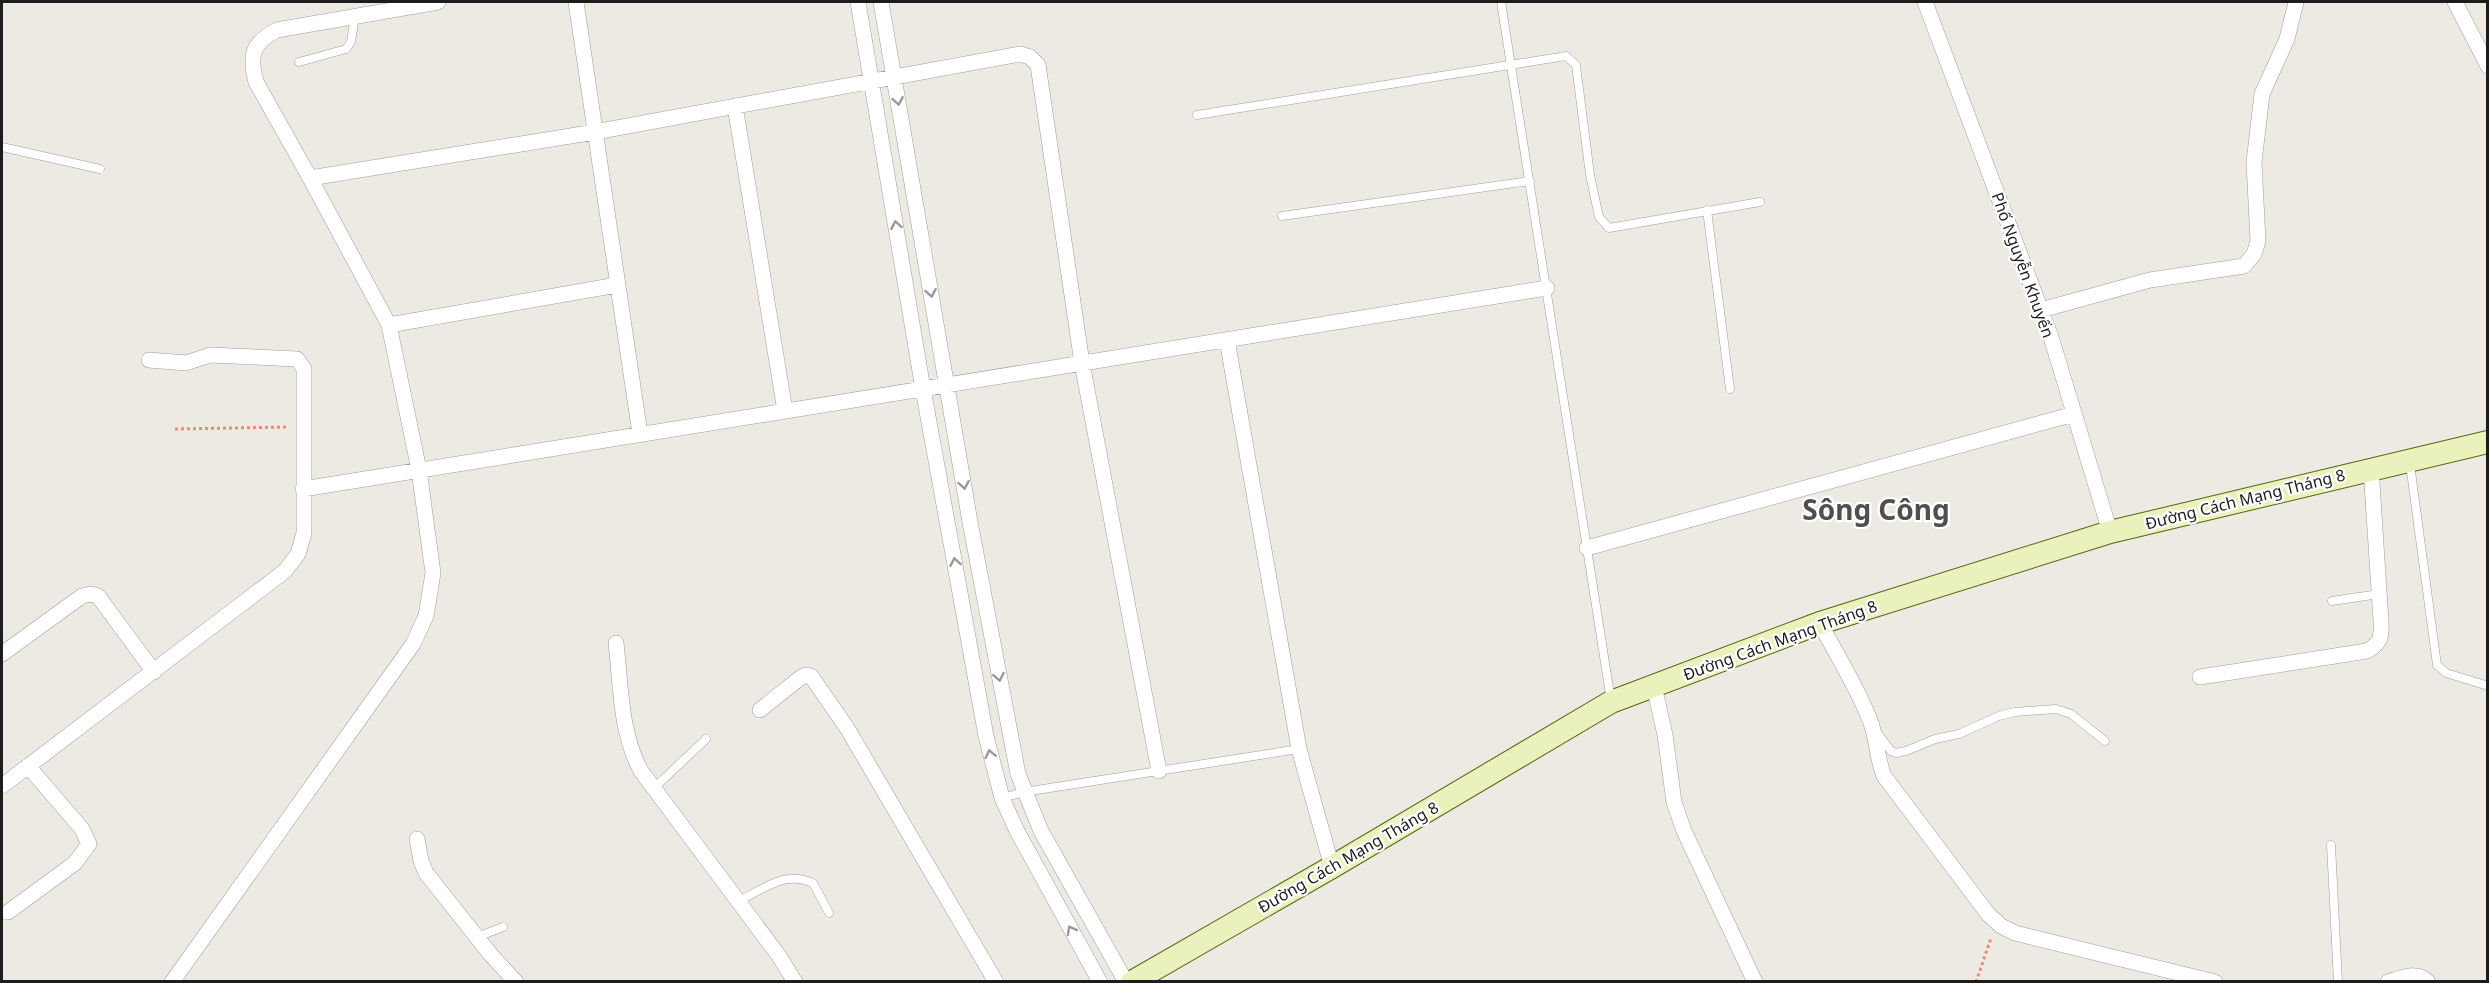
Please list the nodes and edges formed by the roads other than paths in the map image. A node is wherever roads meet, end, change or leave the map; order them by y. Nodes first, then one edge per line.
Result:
1 (438, 2) edge
2 (576, 2) edge
3 (858, 2) edge
4 (881, 2) edge
5 (1501, 2) edge
6 (1925, 2) edge
7 (2296, 2) edge
8 (2455, 2) edge
9 (355, 16) junction
10 (299, 62) dead end
11 (1512, 64) junction
12 (2487, 66) edge
13 (894, 77) junction
14 (871, 82) junction
15 (735, 106) junction
16 (1197, 116) dead end
17 (595, 132) junction
18 (2, 147) edge
19 (100, 169) dead end
20 (310, 178) junction
21 (1530, 181) junction
22 (1760, 201) dead end
23 (1707, 210) junction
24 (1282, 216) dead end
25 (617, 285) junction
26 (1547, 288) junction
27 (2041, 310) junction
28 (389, 325) junction
29 (1227, 340) junction
30 (149, 360) dead end
31 (1082, 363) junction
32 (947, 385) junction
33 (923, 389) junction
34 (1730, 389) dead end
35 (785, 411) junction
36 (2074, 414) junction
37 (640, 434) junction
38 (2487, 442) edge
39 (2409, 460) junction
40 (2371, 468) junction
41 (419, 470) junction
42 (303, 489) junction
43 (970, 522) junction
44 (948, 526) junction
45 (2110, 532) junction
46 (1587, 548) junction
47 (2379, 594) junction
48 (2332, 601) dead end
49 (1820, 623) junction
50 (616, 643) dead end
51 (2, 654) edge
52 (154, 672) junction
53 (2200, 677) dead end
54 (1654, 686) junction
55 (2487, 686) edge
56 (1611, 702) junction
57 (760, 710) dead end
58 (1872, 726) junction
59 (706, 739) dead end
60 (2105, 741) dead end
61 (1299, 749) junction
62 (28, 766) junction
63 (1159, 771) junction
64 (2, 786) edge
65 (654, 788) junction
66 (1024, 792) junction
67 (1002, 798) junction
68 (417, 839) dead end
69 (2331, 845) dead end
70 (1332, 867) junction
71 (739, 901) junction
72 (8, 912) dead end
73 (829, 913) dead end
74 (503, 927) dead end
75 (477, 937) junction
76 (172, 981) edge
77 (516, 981) edge
78 (795, 981) edge
79 (996, 981) edge
80 (1100, 981) edge
81 (1126, 981) edge
82 (1132, 981) edge
83 (1755, 981) edge
84 (2215, 981) edge
85 (2338, 981) edge
86 (2388, 981) edge
87 (2428, 981) edge

1 - 9 street
2 - 17 street
3 - 14 street
4 - 13 street
5 - 11 lane
6 - 27 street, Phố Nguyễn Khuyến
7 - 27 street
8 - 12 street
9 - 10 lane
9 - 20 street
11 - 16 lane
11 - 21 lane
11 - 23 lane
13 - 14 street
13 - 31 street
13 -> 32 street
14 - 15 street
33 -> 14 street
15 - 17 street
15 - 35 street
17 - 20 street
17 - 25 street
18 - 19 lane
20 - 28 street
21 - 24 lane
21 - 26 lane
22 - 23 lane
23 - 34 lane
25 - 28 street
25 - 37 street
26 - 29 street
26 - 46 lane
27 - 36 street, Phố Nguyễn Khuyến
28 - 41 street
29 - 31 street
29 - 61 street
30 - 42 street
31 - 32 street
31 - 63 street
32 - 33 street
32 -> 43 street
33 - 35 street
33 - 44 street
35 - 37 street
36 - 45 street, Phố Nguyễn Khuyến
36 - 46 street
37 - 41 street
38 - 39 street, Đường Cách Mạng Tháng 8
39 - 40 street, Đường Cách Mạng Tháng 8
39 - 55 lane
40 - 45 street, Đường Cách Mạng Tháng 8
40 - 47 street
41 - 42 street
41 - 76 street
42 - 52 street
43 - 44 street
43 -> 66 street
67 -> 44 street
45 - 49 street, Đường Cách Mạng Tháng 8
46 - 56 lane
47 - 48 lane
47 - 53 street
49 - 54 street, Đường Cách Mạng Tháng 8
49 - 58 street
50 - 65 street
51 - 52 street
52 - 62 street
54 - 56 street, Đường Cách Mạng Tháng 8
54 - 83 street
56 - 70 street, Đường Cách Mạng Tháng 8
57 - 79 street
58 - 60 lane
58 - 84 street
59 - 65 lane
61 - 63 lane
61 - 70 street
62 - 64 street
62 - 72 street
63 - 66 lane
65 - 71 street
66 - 67 lane
66 - 81 street
80 -> 67 street
68 - 75 street
69 - 85 lane
70 - 82 street, Đường Cách Mạng Tháng 8
71 - 73 lane
71 - 78 street
74 - 75 lane
75 - 77 street
86 - 87 street

